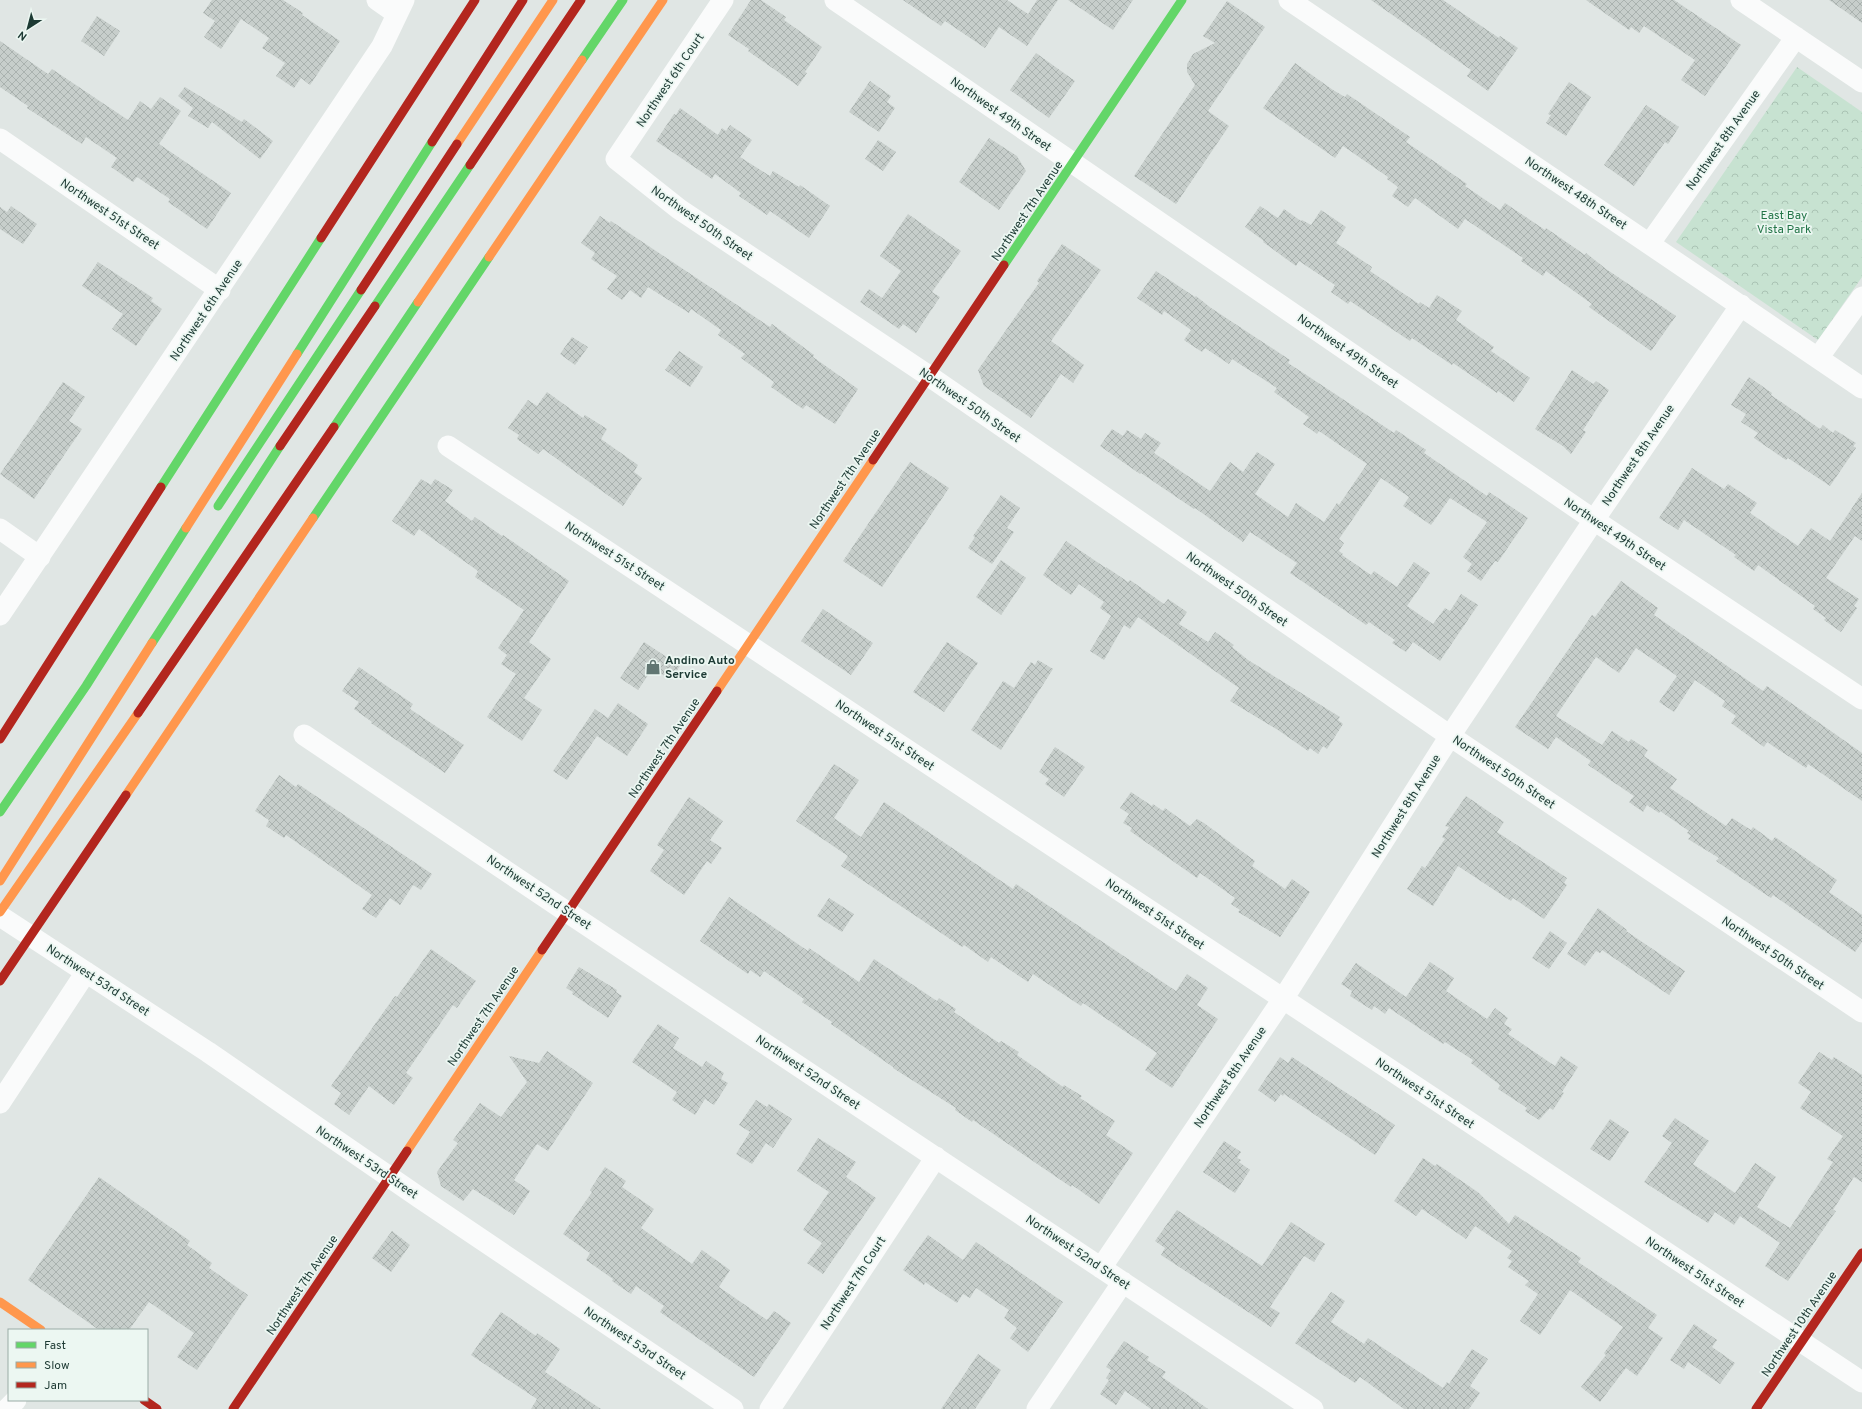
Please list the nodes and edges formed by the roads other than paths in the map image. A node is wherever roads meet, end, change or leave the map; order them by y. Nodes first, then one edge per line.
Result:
1 (377, 0) edge
2 (475, 0) edge
3 (523, 0) edge
4 (553, 0) edge
5 (581, 0) edge
6 (623, 0) edge
7 (663, 0) edge
8 (723, 0) edge
9 (835, 0) edge
10 (1182, 0) edge
11 (1289, 0) edge
12 (1741, 0) edge
13 (401, 7) edge
14 (1796, 37) junction
15 (1862, 82) edge
16 (0, 139) edge
17 (616, 159) joint
18 (1073, 164) junction
19 (1650, 243) junction
20 (220, 290) junction
21 (1862, 297) edge
22 (1741, 305) junction
23 (1818, 358) junction
24 (929, 376) junction
25 (1862, 388) edge
26 (448, 446) dead end
27 (214, 511) dead end
28 (1594, 520) junction
29 (0, 529) edge
30 (193, 532) dead end
31 (176, 544) junction
32 (40, 557) junction
33 (0, 615) edge
34 (748, 645) junction
35 (1862, 699) edge
36 (304, 735) dead end
37 (1450, 736) junction
38 (0, 739) edge
39 (0, 812) edge
40 (0, 881) edge
41 (0, 912) edge
42 (567, 912) junction
43 (0, 916) edge
44 (86, 972) junction
45 (0, 981) edge
46 (1283, 999) junction
47 (1862, 1012) edge
48 (0, 1103) edge
49 (936, 1157) junction
50 (390, 1177) junction
51 (1862, 1253) edge
52 (1101, 1268) junction
53 (1123, 1282) junction
54 (0, 1302) edge
55 (40, 1329) edge
56 (1801, 1342) junction
57 (1862, 1382) edge
58 (15, 1401) edge
59 (145, 1401) edge
60 (1306, 1407) edge
61 (7, 1409) edge
62 (157, 1409) edge
63 (233, 1409) edge
64 (733, 1409) edge
65 (770, 1409) edge
66 (1037, 1409) edge
67 (1756, 1409) edge

1 - 13 street
2 - 38 main road
3 - 31 main road
4 - 27 main road
5 - 40 main road
6 - 41 main road
7 - 45 main road
8 - 17 street, Northwest 6th Court
9 - 18 street, Northwest 49th Street
10 - 18 main road, Northwest 7th Avenue
11 - 19 street, Northwest 48th Street
12 - 14 street
13 - 20 street, Northwest 6th Avenue
14 - 15 street
14 - 19 street, Northwest 8th Avenue
16 - 20 street, Northwest 51st Street
17 - 24 street, Northwest 50th Street
18 - 24 main road, Northwest 7th Avenue
18 - 28 street, Northwest 49th Street
19 - 22 street, Northwest 48th Street
20 - 32 street, Northwest 6th Avenue
21 - 23 street
22 - 23 street, Northwest 48th Street
22 - 28 street, Northwest 8th Avenue
23 - 25 street, Northwest 48th Street
24 - 34 main road, Northwest 7th Avenue
24 - 37 street, Northwest 50th Street
26 - 34 street, Northwest 51st Street
28 - 35 street, Northwest 49th Street
28 - 37 street, Northwest 8th Avenue
29 - 32 street
30 - 31 main road
31 - 39 main road
32 - 33 street, Northwest 6th Avenue
34 - 42 main road, Northwest 7th Avenue
34 - 46 street, Northwest 51st Street
36 - 42 street, Northwest 52nd Street
37 - 46 street, Northwest 8th Avenue
37 - 47 street, Northwest 50th Street
42 - 49 street, Northwest 52nd Street
42 - 50 main road, Northwest 7th Avenue
43 - 44 street, Northwest 53rd Street
44 - 48 street
44 - 50 street, Northwest 53rd Street
46 - 52 street, Northwest 8th Avenue
46 - 56 street, Northwest 51st Street
49 - 52 street, Northwest 52nd Street
49 - 65 street, Northwest 7th Court
50 - 63 main road, Northwest 7th Avenue
50 - 64 street, Northwest 53rd Street
51 - 56 main road, Northwest 10th Avenue
52 - 53 street, Northwest 52nd Street
53 - 60 street, Northwest 52nd Street
53 - 66 street
54 - 55 main road
56 - 57 street, Northwest 51st Street
56 - 67 main road, Northwest 10th Avenue
58 - 61 street
59 - 62 main road

